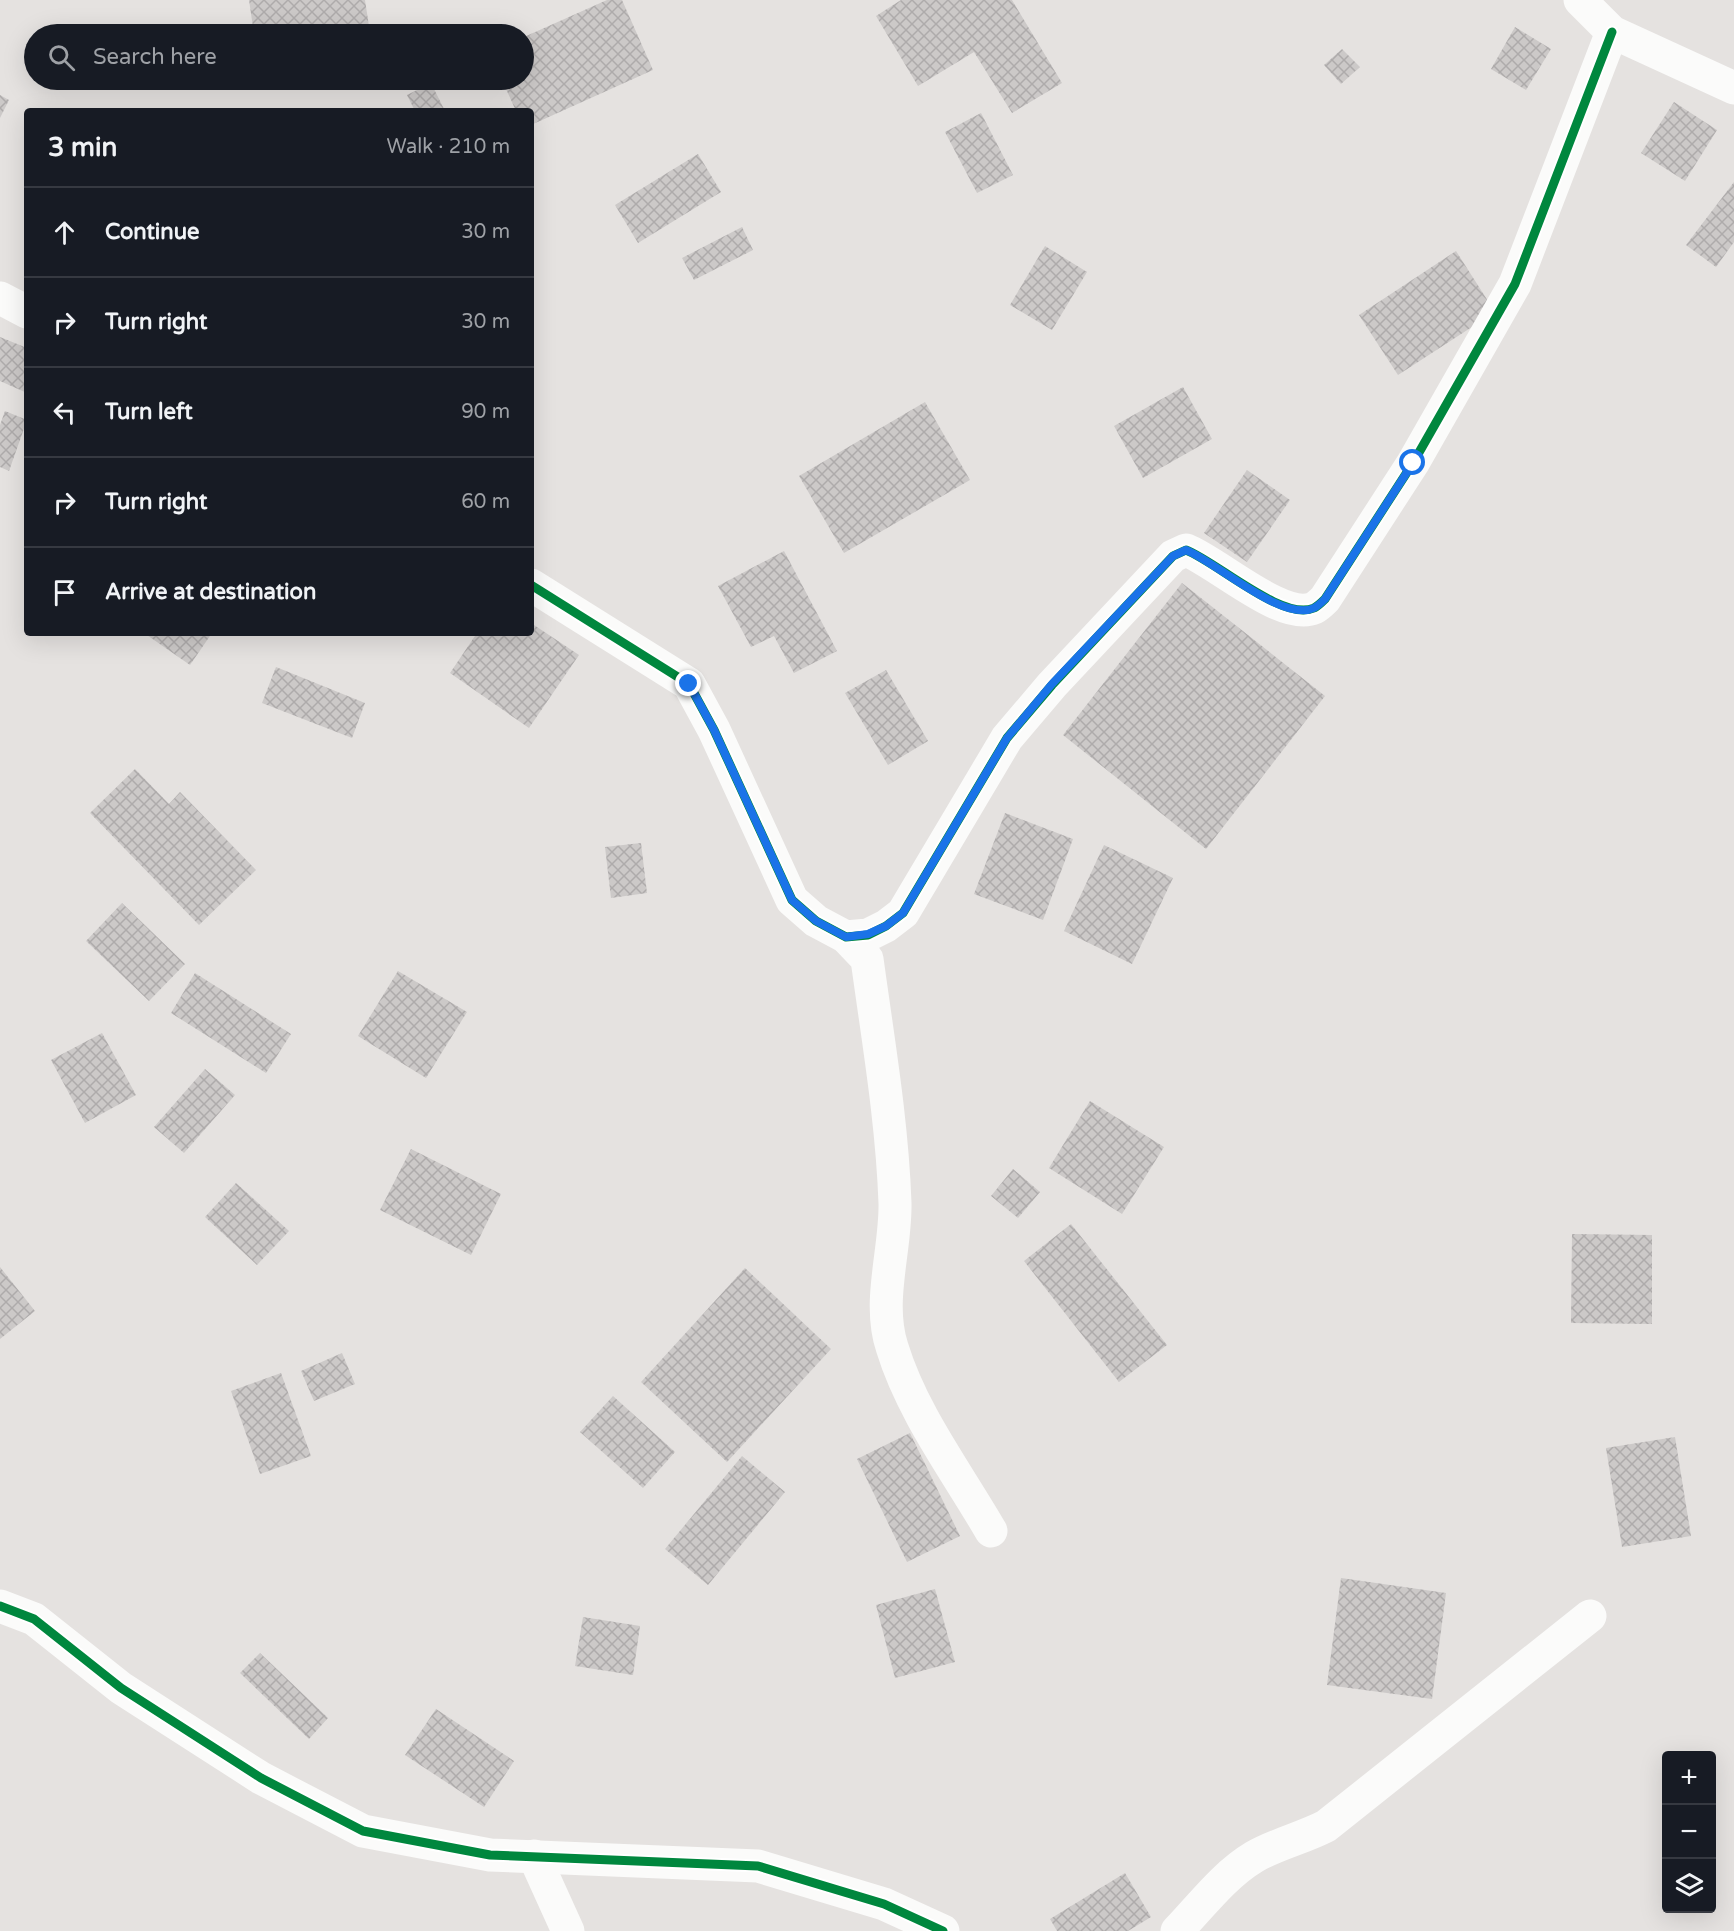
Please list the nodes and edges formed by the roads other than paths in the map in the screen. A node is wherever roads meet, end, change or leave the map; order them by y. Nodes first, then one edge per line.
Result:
1 (1580, 0) edge
2 (1612, 32) junction
3 (1734, 88) edge
4 (0, 298) edge
5 (24, 310) edge
6 (534, 587) edge
7 (846, 937) junction
8 (991, 1531) dead end
9 (0, 1606) edge
10 (1590, 1616) dead end
11 (534, 1856) junction
12 (568, 1931) edge
13 (943, 1931) edge
14 (1177, 1931) edge

1 - 2 street
2 - 3 street
2 - 7 street
4 - 5 street
6 - 7 street
7 - 8 street
9 - 11 street
10 - 14 street
11 - 12 street
11 - 13 street

